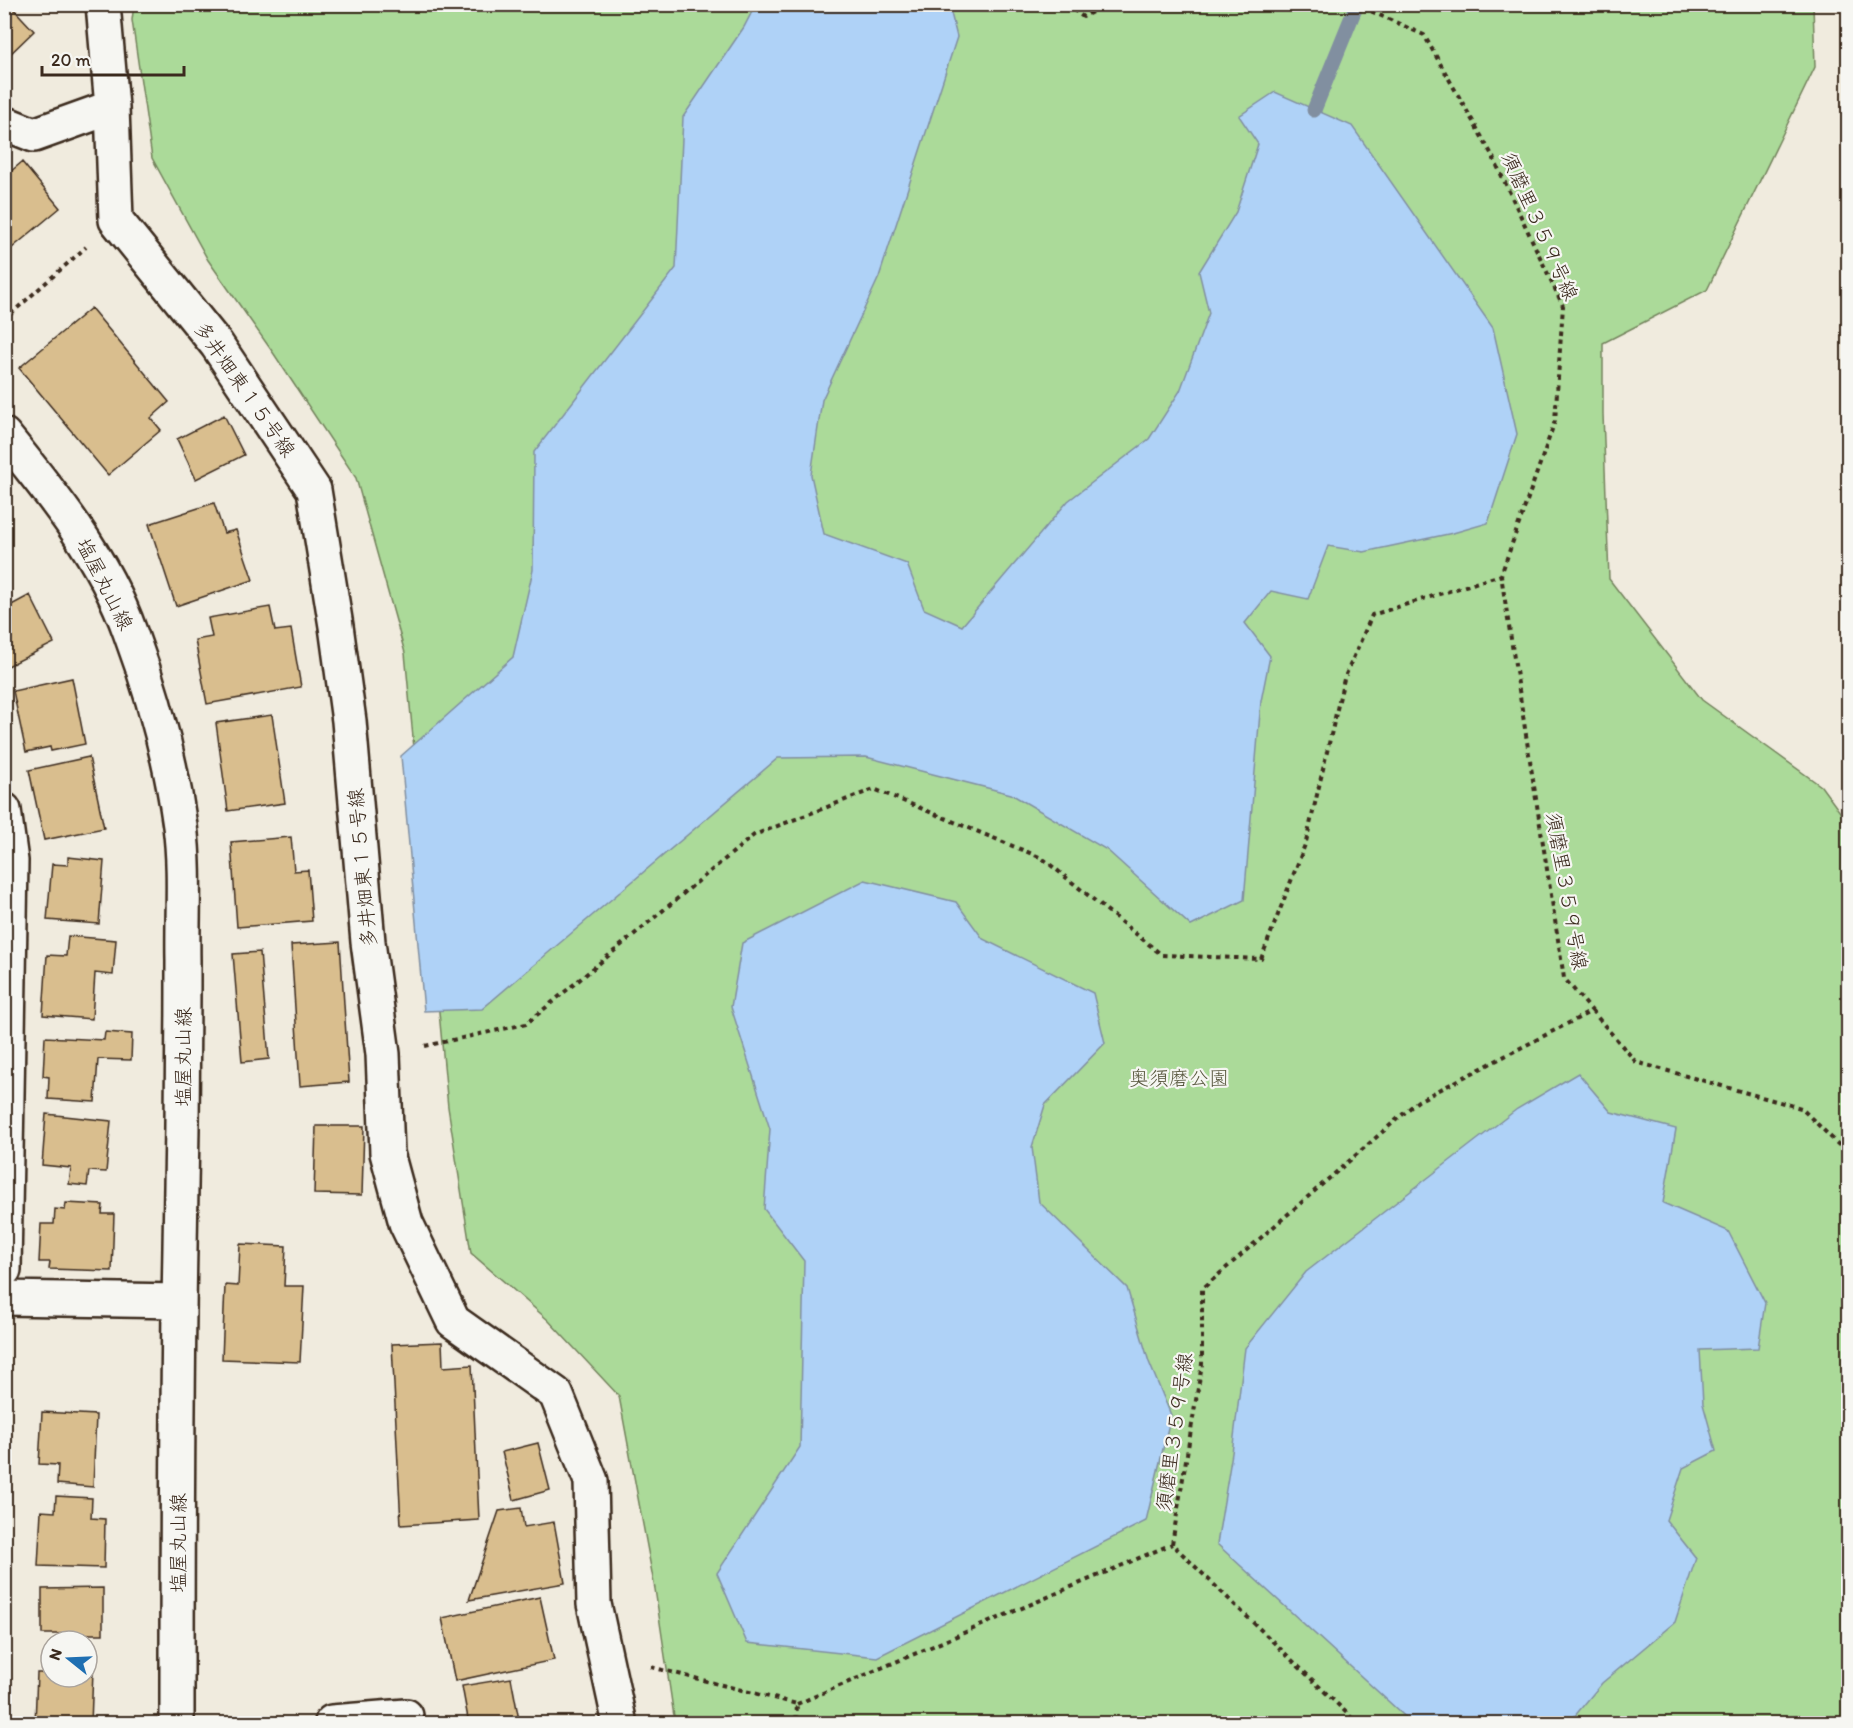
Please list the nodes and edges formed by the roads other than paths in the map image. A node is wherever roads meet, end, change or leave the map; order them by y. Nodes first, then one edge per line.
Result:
1 (103, 4) edge
2 (112, 107) junction
3 (4, 123) edge
4 (4, 435) edge
5 (4, 810) edge
6 (4, 1270) edge
7 (4, 1298) edge
8 (179, 1301) junction
9 (332, 1722) dead end
10 (177, 1724) edge
11 (407, 1724) edge
12 (620, 1724) edge

1 - 2 street
2 - 3 street
2 - 12 street, 多井畑東１５号線
4 - 8 street, 塩屋丸山線
5 - 6 street
7 - 8 street
8 - 10 street, 塩屋丸山線
9 - 11 street

